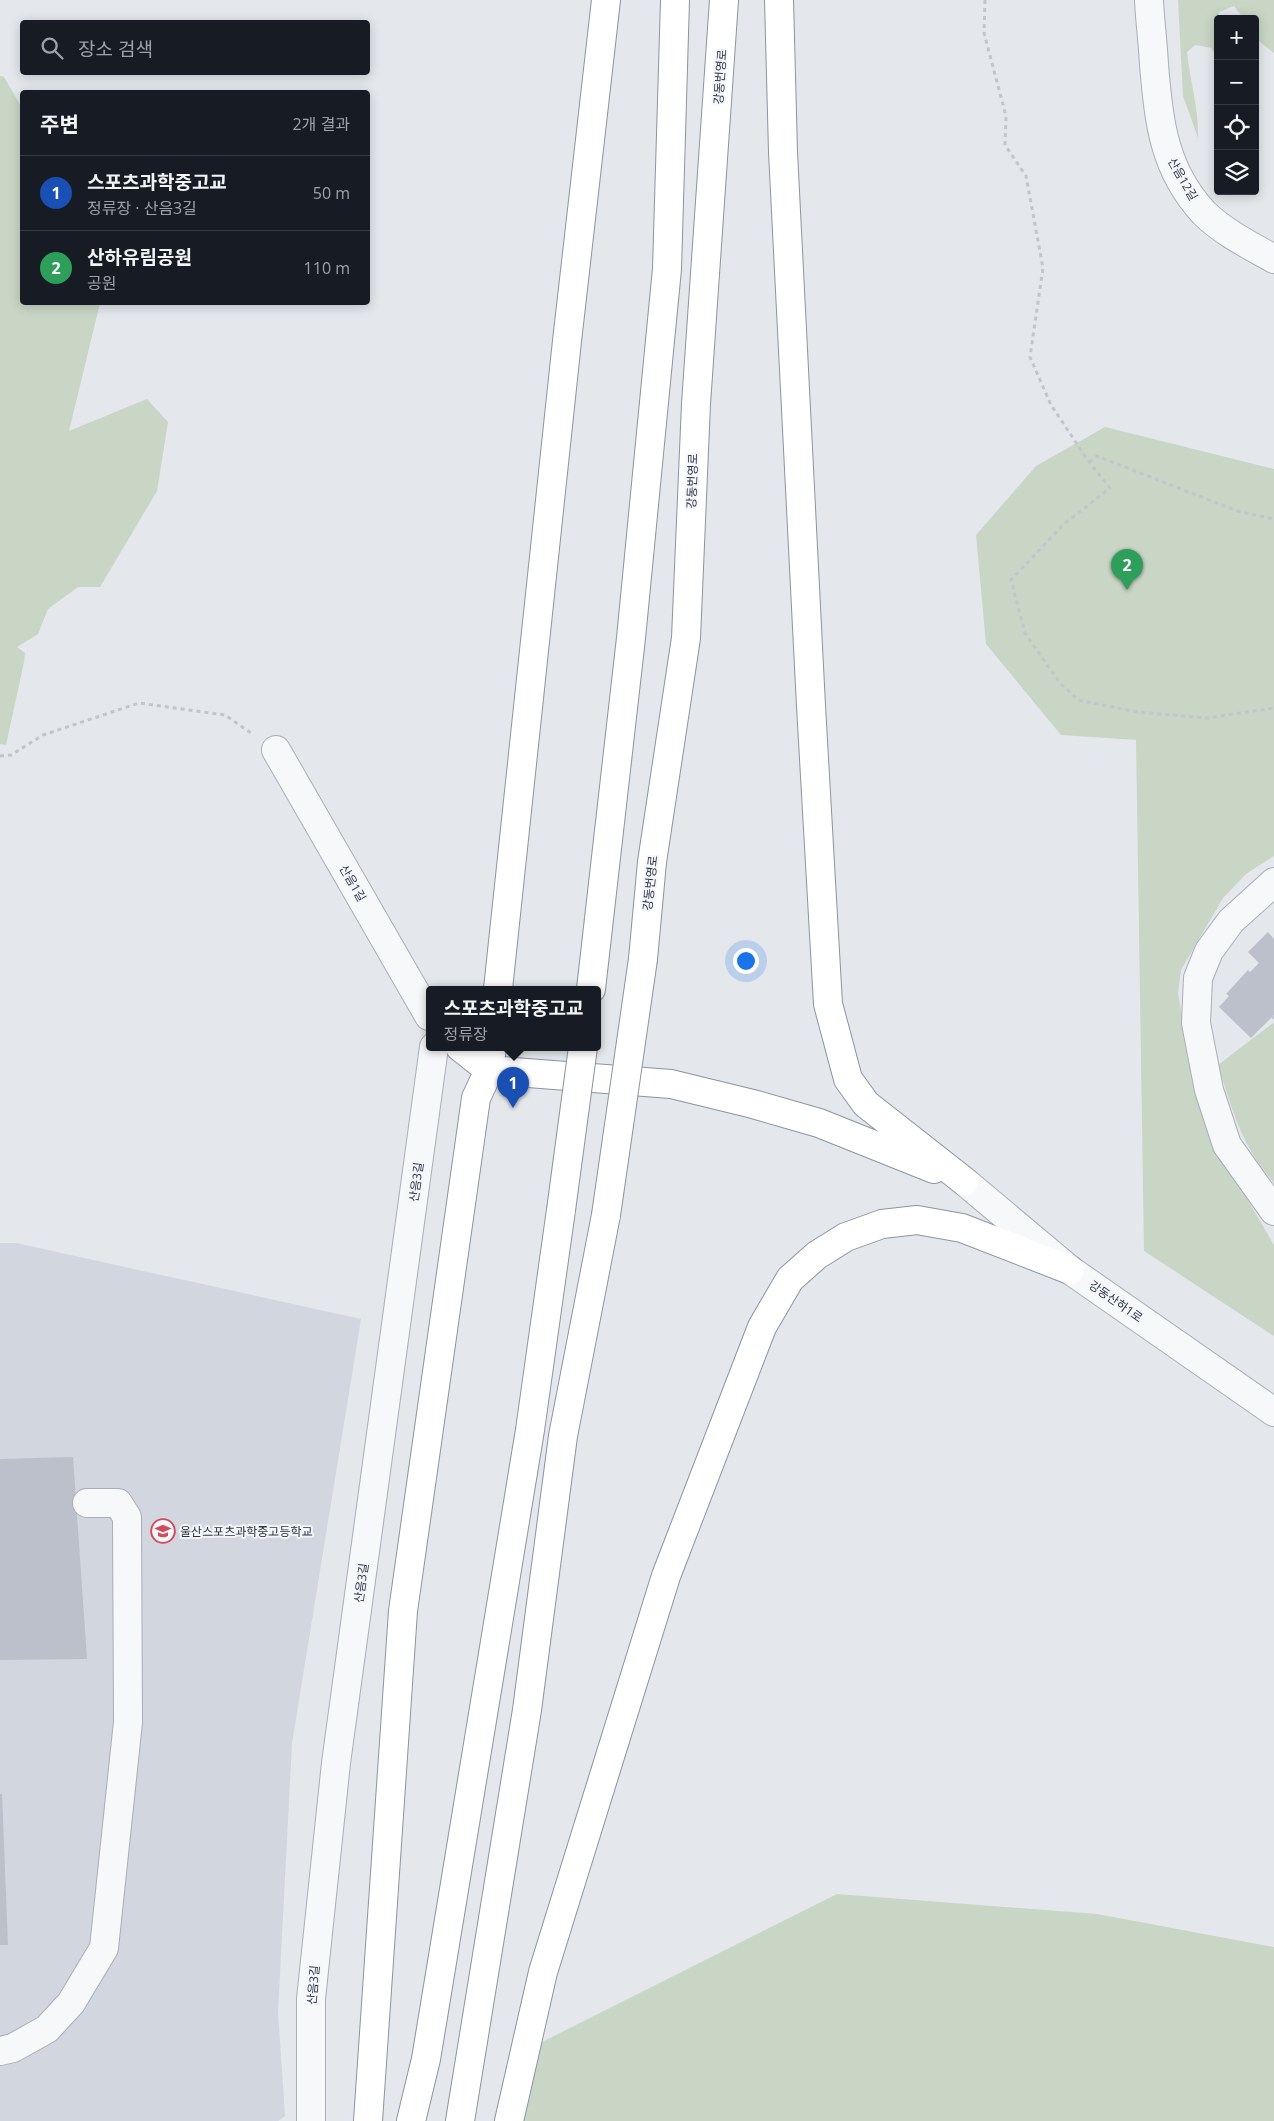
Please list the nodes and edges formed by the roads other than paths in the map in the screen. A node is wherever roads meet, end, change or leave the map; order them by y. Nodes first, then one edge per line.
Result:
1 (606, 0) edge
2 (675, 0) edge
3 (724, 0) edge
4 (779, 0) edge
5 (1149, 0) edge
6 (1274, 259) edge
7 (276, 750) road end
8 (1274, 882) edge
9 (498, 986) edge
10 (591, 986) edge
11 (426, 1011) edge
12 (433, 1051) edge
13 (471, 1051) edge
14 (582, 1051) edge
15 (491, 1058) edge
16 (964, 1181) junction
17 (1274, 1210) edge
18 (1070, 1270) junction
19 (1274, 1412) edge
20 (87, 1503) dead end
21 (0, 2052) edge
22 (311, 2121) edge
23 (368, 2121) edge
24 (412, 2121) edge
25 (460, 2121) edge
26 (509, 2121) edge

1 - 9 highway
2 - 10 highway
3 - 25 highway, 강동번영로, bridge
4 - 16 highway
5 - 6 street, 산음12길
7 - 11 street, 산음1길
8 - 17 street
12 - 22 street, 산음3길
13 - 15 highway
14 - 24 highway, bridge
15 - 16 highway
15 - 23 highway
16 - 18 street, 강동산하1로
18 - 19 street, 강동산하1로
18 - 26 highway
20 - 21 street

